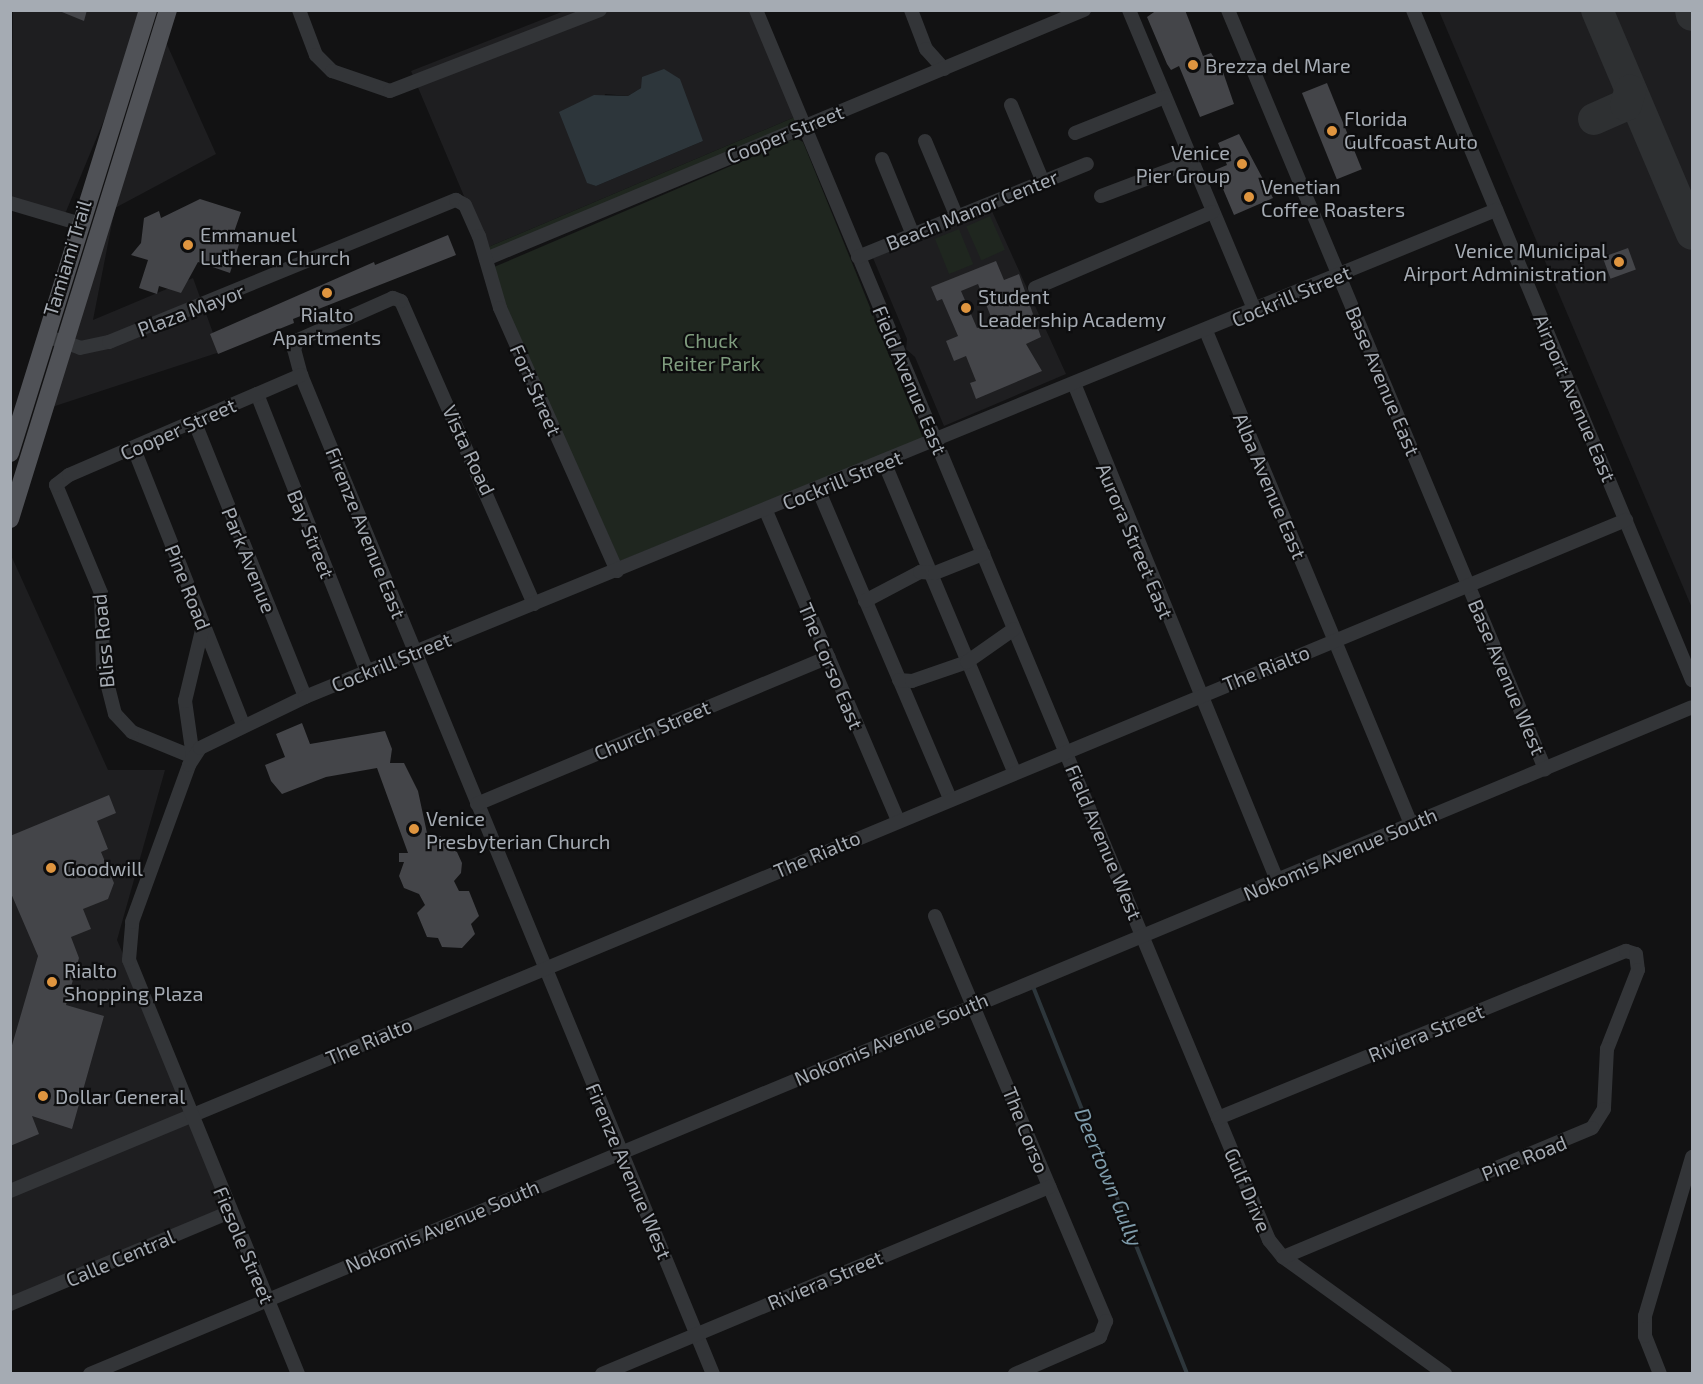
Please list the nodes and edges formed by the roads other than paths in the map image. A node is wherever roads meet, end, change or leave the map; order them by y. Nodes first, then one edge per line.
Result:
1 (148, 10) edge
2 (168, 10) edge
3 (299, 10) edge
4 (600, 10) edge
5 (756, 10) edge
6 (911, 10) edge
7 (1084, 10) edge
8 (1129, 10) edge
9 (1228, 10) edge
10 (1413, 10) edge
11 (1065, 14) edge
12 (944, 69) junction
13 (1165, 97) junction
14 (1011, 105) dead end
15 (804, 126) junction
16 (1075, 133) dead end
17 (925, 141) dead end
18 (882, 159) dead end
19 (1191, 162) junction
20 (1087, 164) dead end
21 (1043, 182) junction
22 (1101, 196) dead end
23 (10, 203) edge
24 (465, 206) joint
25 (1496, 210) junction
26 (1212, 212) junction
27 (957, 217) junction
28 (81, 224) junction
29 (913, 235) junction
30 (858, 257) junction
31 (486, 259) junction
32 (1338, 276) junction
33 (1035, 288) dead end
34 (398, 299) joint
35 (1255, 311) junction
36 (1206, 332) junction
37 (46, 336) junction
38 (64, 343) junction
39 (302, 375) junction
40 (1075, 386) junction
41 (257, 394) junction
42 (195, 423) junction
43 (937, 442) junction
44 (134, 449) junction
45 (10, 453) edge
46 (884, 462) junction
47 (56, 485) joint
48 (818, 489) junction
49 (766, 511) junction
50 (10, 519) edge
51 (1626, 520) junction
52 (983, 554) junction
53 (618, 571) junction
54 (930, 573) junction
55 (1468, 585) junction
56 (866, 601) junction
57 (534, 604) junction
58 (203, 626) junction
59 (1014, 629) junction
60 (1334, 640) junction
61 (415, 653) junction
62 (828, 657) junction
63 (967, 662) junction
64 (367, 672) junction
65 (899, 680) junction
66 (1692, 680) edge
67 (1200, 695) junction
68 (305, 697) junction
69 (1692, 707) edge
70 (243, 725) junction
71 (1065, 750) junction
72 (193, 757) junction
73 (1545, 769) junction
74 (1014, 772) junction
75 (950, 799) junction
76 (477, 804) junction
77 (898, 820) junction
78 (1411, 824) junction
79 (1277, 880) junction
80 (935, 916) dead end
81 (1143, 935) junction
82 (1634, 952) joint
83 (544, 969) junction
84 (972, 1004) junction
85 (191, 1116) junction
86 (1218, 1118) junction
87 (620, 1152) junction
88 (1692, 1157) edge
89 (1049, 1187) junction
90 (10, 1191) edge
91 (230, 1212) junction
92 (1283, 1257) junction
93 (267, 1299) junction
94 (10, 1304) edge
95 (697, 1334) junction
96 (90, 1374) edge
97 (298, 1374) edge
98 (602, 1374) edge
99 (713, 1374) edge
100 (1015, 1374) edge
101 (1445, 1374) edge
102 (1660, 1374) edge

1 - 28 main road, Tamiami Trail
2 - 38 main road, Tamiami Trail
3 - 4 street
5 - 15 street, Field Avenue East
6 - 12 street
7 - 11 street, Cooper Street
8 - 13 street
9 - 32 street, Base Avenue East
10 - 25 street, Airport Avenue East
11 - 12 street, Cooper Street
12 - 15 street, Cooper Street
13 - 16 street
13 - 19 street
14 - 21 street
15 - 30 street, Field Avenue East
15 - 31 street, Cooper Street
17 - 27 street
18 - 29 street
19 - 22 street
19 - 26 street
20 - 21 street, Beach Manor Center
21 - 27 street, Beach Manor Center
23 - 28 street
24 - 31 street, Fort Street
24 - 38 street, Plaza Mayor
25 - 32 street, Cockrill Street
25 - 51 street, Airport Avenue East
26 - 33 street
26 - 35 street
27 - 29 street, Beach Manor Center
28 - 37 main road, Tamiami Trail
29 - 30 street, Beach Manor Center
30 - 43 street, Field Avenue East
31 - 53 street, Fort Street
32 - 35 street, Cockrill Street
32 - 55 street, Base Avenue East
34 - 39 street, Firenze Avenue East
34 - 57 street, Vista Road
35 - 36 street, Cockrill Street
36 - 40 street, Cockrill Street
36 - 60 street, Alba Avenue East
37 - 38 street, Plaza Mayor
37 - 45 main road, Tamiami Trail
38 - 50 main road, Tamiami Trail
39 - 41 street, Cooper Street
39 - 61 street, Firenze Avenue East
40 - 43 street, Cockrill Street
40 - 67 street, Aurora Street East
41 - 42 street, Cooper Street
41 - 64 street, Bay Street
42 - 44 street, Cooper Street
42 - 68 street, Park Avenue
43 - 46 street, Cockrill Street
43 - 52 street, Field Avenue East
44 - 47 street, Cooper Street
44 - 58 street, Pine Road
46 - 48 street, Cockrill Street
46 - 54 street
47 - 72 street, Bliss Road
48 - 49 street, Cockrill Street
48 - 56 street
49 - 53 street, Cockrill Street
49 - 62 street, The Corso East
51 - 55 street, The Rialto
51 - 66 street, Airport Avenue East
52 - 54 street
52 - 59 street, Field Avenue East
53 - 57 street, Cockrill Street
54 - 56 street
54 - 63 street
55 - 60 street, The Rialto
55 - 73 street, Base Avenue West
56 - 65 street
57 - 61 street, Cockrill Street
58 - 70 street, Pine Road
58 - 72 street, Cockrill Street
59 - 63 street
59 - 71 street, Field Avenue East
60 - 67 street, The Rialto
60 - 78 street, Alba Avenue East
61 - 64 street, Cockrill Street
61 - 76 street, Firenze Avenue East
62 - 76 street, Church Street
62 - 77 street, The Corso East
63 - 65 street
63 - 74 street
64 - 68 street, Cockrill Street
65 - 75 street
67 - 71 street, The Rialto
67 - 79 street, Aurora Street East
68 - 70 street, Cockrill Street
69 - 73 street, Nokomis Avenue South
70 - 72 street, Cockrill Street
71 - 74 street, The Rialto
71 - 81 street, Field Avenue West
72 - 85 street, Cockrill Street
73 - 78 street, Nokomis Avenue South
74 - 75 street, The Rialto
75 - 77 street, The Rialto
76 - 83 street, Firenze Avenue East
77 - 83 street, The Rialto
78 - 79 street, Nokomis Avenue South
79 - 81 street, Nokomis Avenue South
80 - 84 street, The Corso
81 - 84 street, Nokomis Avenue South
81 - 86 street, Gulf Drive
82 - 86 street, Riviera Street
82 - 92 street, Pine Road
83 - 85 street, The Rialto
83 - 87 street, Firenze Avenue West
84 - 87 street, Nokomis Avenue South
84 - 89 street, The Corso
85 - 90 street, The Rialto
85 - 91 street, Fiesole Street
86 - 92 street, Gulf Drive
87 - 93 street, Nokomis Avenue South
87 - 95 street, Firenze Avenue West
88 - 102 street
89 - 95 street, Riviera Street
89 - 100 street, The Corso
91 - 93 street, Fiesole Street
91 - 94 street, Calle Central
92 - 101 street, Gulf Drive
93 - 96 street, Nokomis Avenue South
93 - 97 street, Fiesole Street
95 - 98 street, Riviera Street
95 - 99 street, Firenze Avenue West

